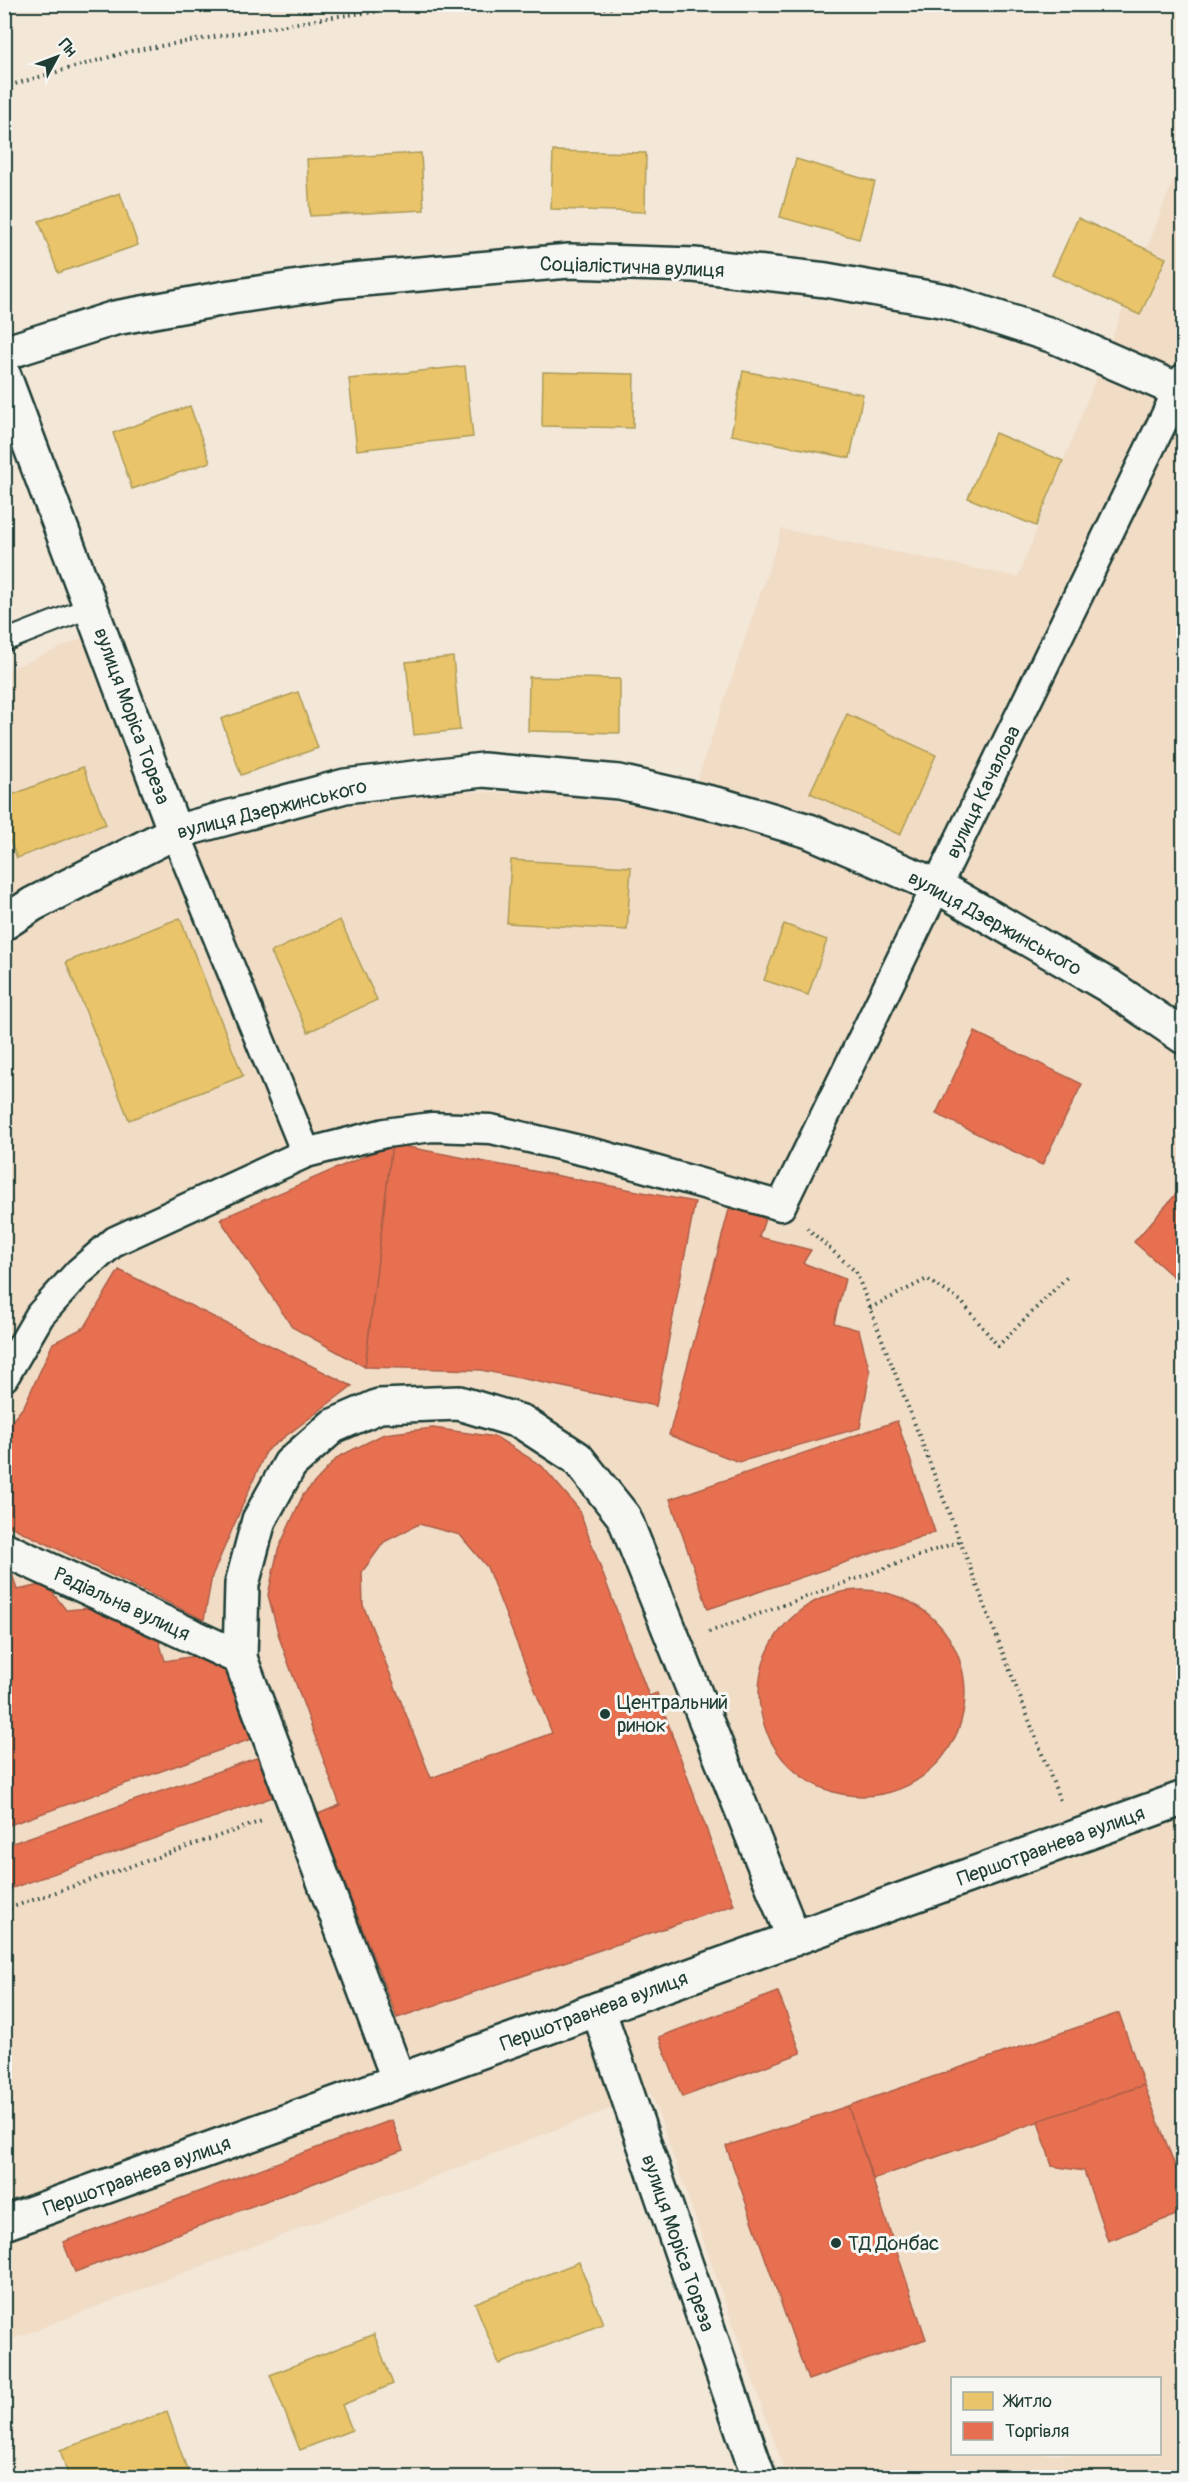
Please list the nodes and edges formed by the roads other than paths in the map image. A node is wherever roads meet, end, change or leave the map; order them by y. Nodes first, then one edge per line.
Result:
1 (4, 353) edge
2 (4, 376) edge
3 (1182, 387) edge
4 (91, 607) junction
5 (4, 641) edge
6 (175, 832) junction
7 (937, 886) junction
8 (4, 923) edge
9 (1184, 1037) edge
10 (306, 1153) junction
11 (4, 1377) edge
12 (4, 1549) edge
13 (240, 1658) junction
14 (1184, 1798) edge
15 (794, 1939) junction
16 (598, 2009) junction
17 (399, 2081) junction
18 (6, 2216) edge
19 (759, 2478) edge

1 - 3 street, Соціалістична вулиця
2 - 4 street, вулиця Моріса Тореза
3 - 7 street, вулиця Качалова
4 - 5 lane
4 - 6 street, вулиця Моріса Тореза
6 - 7 street, вулиця Дзержинського
6 - 8 street, вулиця Дзержинського
6 - 10 street, вулиця Моріса Тореза
7 - 9 street, вулиця Дзержинського
7 - 10 street, вулиця Качалова
10 - 11 street
12 - 13 street, Радіальна вулиця
13 - 15 street
13 - 17 street
14 - 15 street, Першотравнева вулиця
15 - 16 street, Першотравнева вулиця
16 - 17 street, Першотравнева вулиця
16 - 19 street, вулиця Моріса Тореза
17 - 18 street, Першотравнева вулиця

